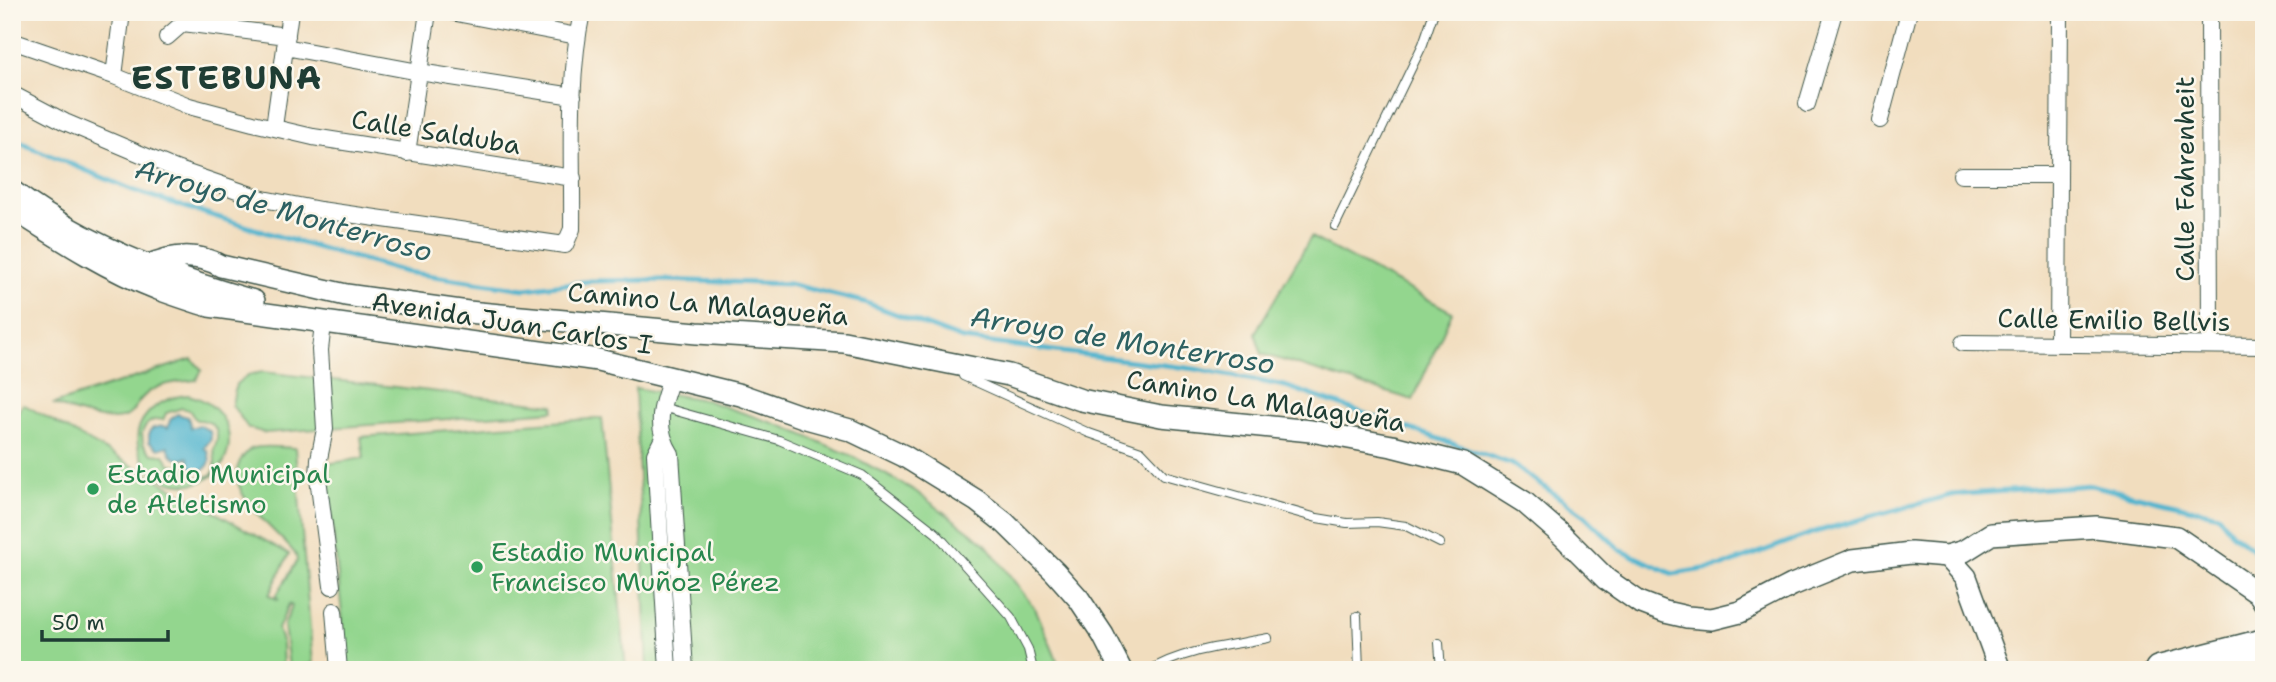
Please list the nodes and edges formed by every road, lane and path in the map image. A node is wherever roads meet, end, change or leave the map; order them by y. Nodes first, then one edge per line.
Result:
1 (122, 12) edge
2 (290, 12) edge
3 (428, 12) edge
4 (451, 12) edge
5 (582, 12) edge
6 (1434, 12) edge
7 (1834, 12) edge
8 (1909, 12) edge
9 (2060, 12) edge
10 (2209, 12) edge
11 (577, 36) junction
12 (167, 37) dead end
13 (12, 41) edge
14 (286, 42) junction
15 (419, 72) junction
16 (114, 76) junction
17 (12, 94) edge
18 (573, 96) junction
19 (1807, 104) dead end
20 (1880, 120) dead end
21 (274, 127) junction
22 (408, 153) junction
23 (2059, 174) junction
24 (1961, 175) dead end
25 (573, 178) junction
26 (12, 191) edge
27 (12, 208) edge
28 (1335, 226) dead end
29 (103, 263) junction
30 (147, 266) junction
31 (221, 266) junction
32 (193, 282) junction
33 (288, 316) junction
34 (323, 324) junction
35 (1963, 343) dead end
36 (2058, 344) junction
37 (2210, 345) junction
38 (2264, 346) edge
39 (961, 365) junction
40 (672, 377) junction
41 (660, 407) junction
42 (806, 418) junction
43 (662, 439) junction
44 (1440, 543) dead end
45 (1947, 556) junction
46 (332, 586) dead end
47 (2264, 602) edge
48 (334, 611) dead end
49 (1357, 616) dead end
50 (1268, 638) dead end
51 (1439, 643) dead end
52 (2264, 643) edge
53 (339, 670) edge
54 (668, 670) edge
55 (685, 670) edge
56 (1034, 670) edge
57 (1108, 670) edge
58 (1121, 670) edge
59 (1150, 670) edge
60 (1359, 670) edge
61 (1441, 670) edge
62 (2000, 670) edge
63 (2159, 670) edge

1 - 16 street
2 - 14 street
3 - 15 street
4 - 11 street
5 - 11 street
6 - 28 lane
7 - 19 street
8 - 20 street
9 - 23 street
10 - 37 street, Calle Fahrenheit
11 - 18 street
12 - 14 street
13 - 16 street, Calle Salduba
14 - 15 street
14 - 21 street
15 - 18 street
15 - 22 street
16 - 21 street, Calle Salduba
17 - 25 street
18 - 25 street
21 - 22 street, Calle Salduba
22 - 25 street, Calle Salduba
23 - 24 street
23 - 36 street
26 - 30 street, Avenida Juan Carlos I
27 - 29 street, Avenida Juan Carlos I
29 - 32 street
29 - 33 street, Avenida Juan Carlos I
30 - 31 street, Camino La Malagueña
30 - 32 street, Avenida Juan Carlos I
31 - 32 street
31 - 39 street, Camino La Malagueña
32 - 33 street, Avenida Juan Carlos I
33 - 34 street, Avenida Juan Carlos I
34 - 40 street, Avenida Juan Carlos I
34 - 46 street
35 - 36 street, Calle Emilio Bellvis
36 - 37 street, Calle Emilio Bellvis
37 - 38 street, Calle Emilio Bellvis
39 - 44 lane
39 - 45 street, Camino La Malagueña
40 - 41 street
40 - 42 street, Avenida Juan Carlos I
41 - 43 street
41 - 56 lane
42 - 57 street, Avenida Juan Carlos I
42 - 58 street, Avenida Juan Carlos I
43 - 54 street
43 - 55 street
45 - 47 street, Camino La Malagueña
45 - 62 street
48 - 53 street
49 - 60 lane
50 - 59 lane
51 - 61 lane
52 - 63 highway

